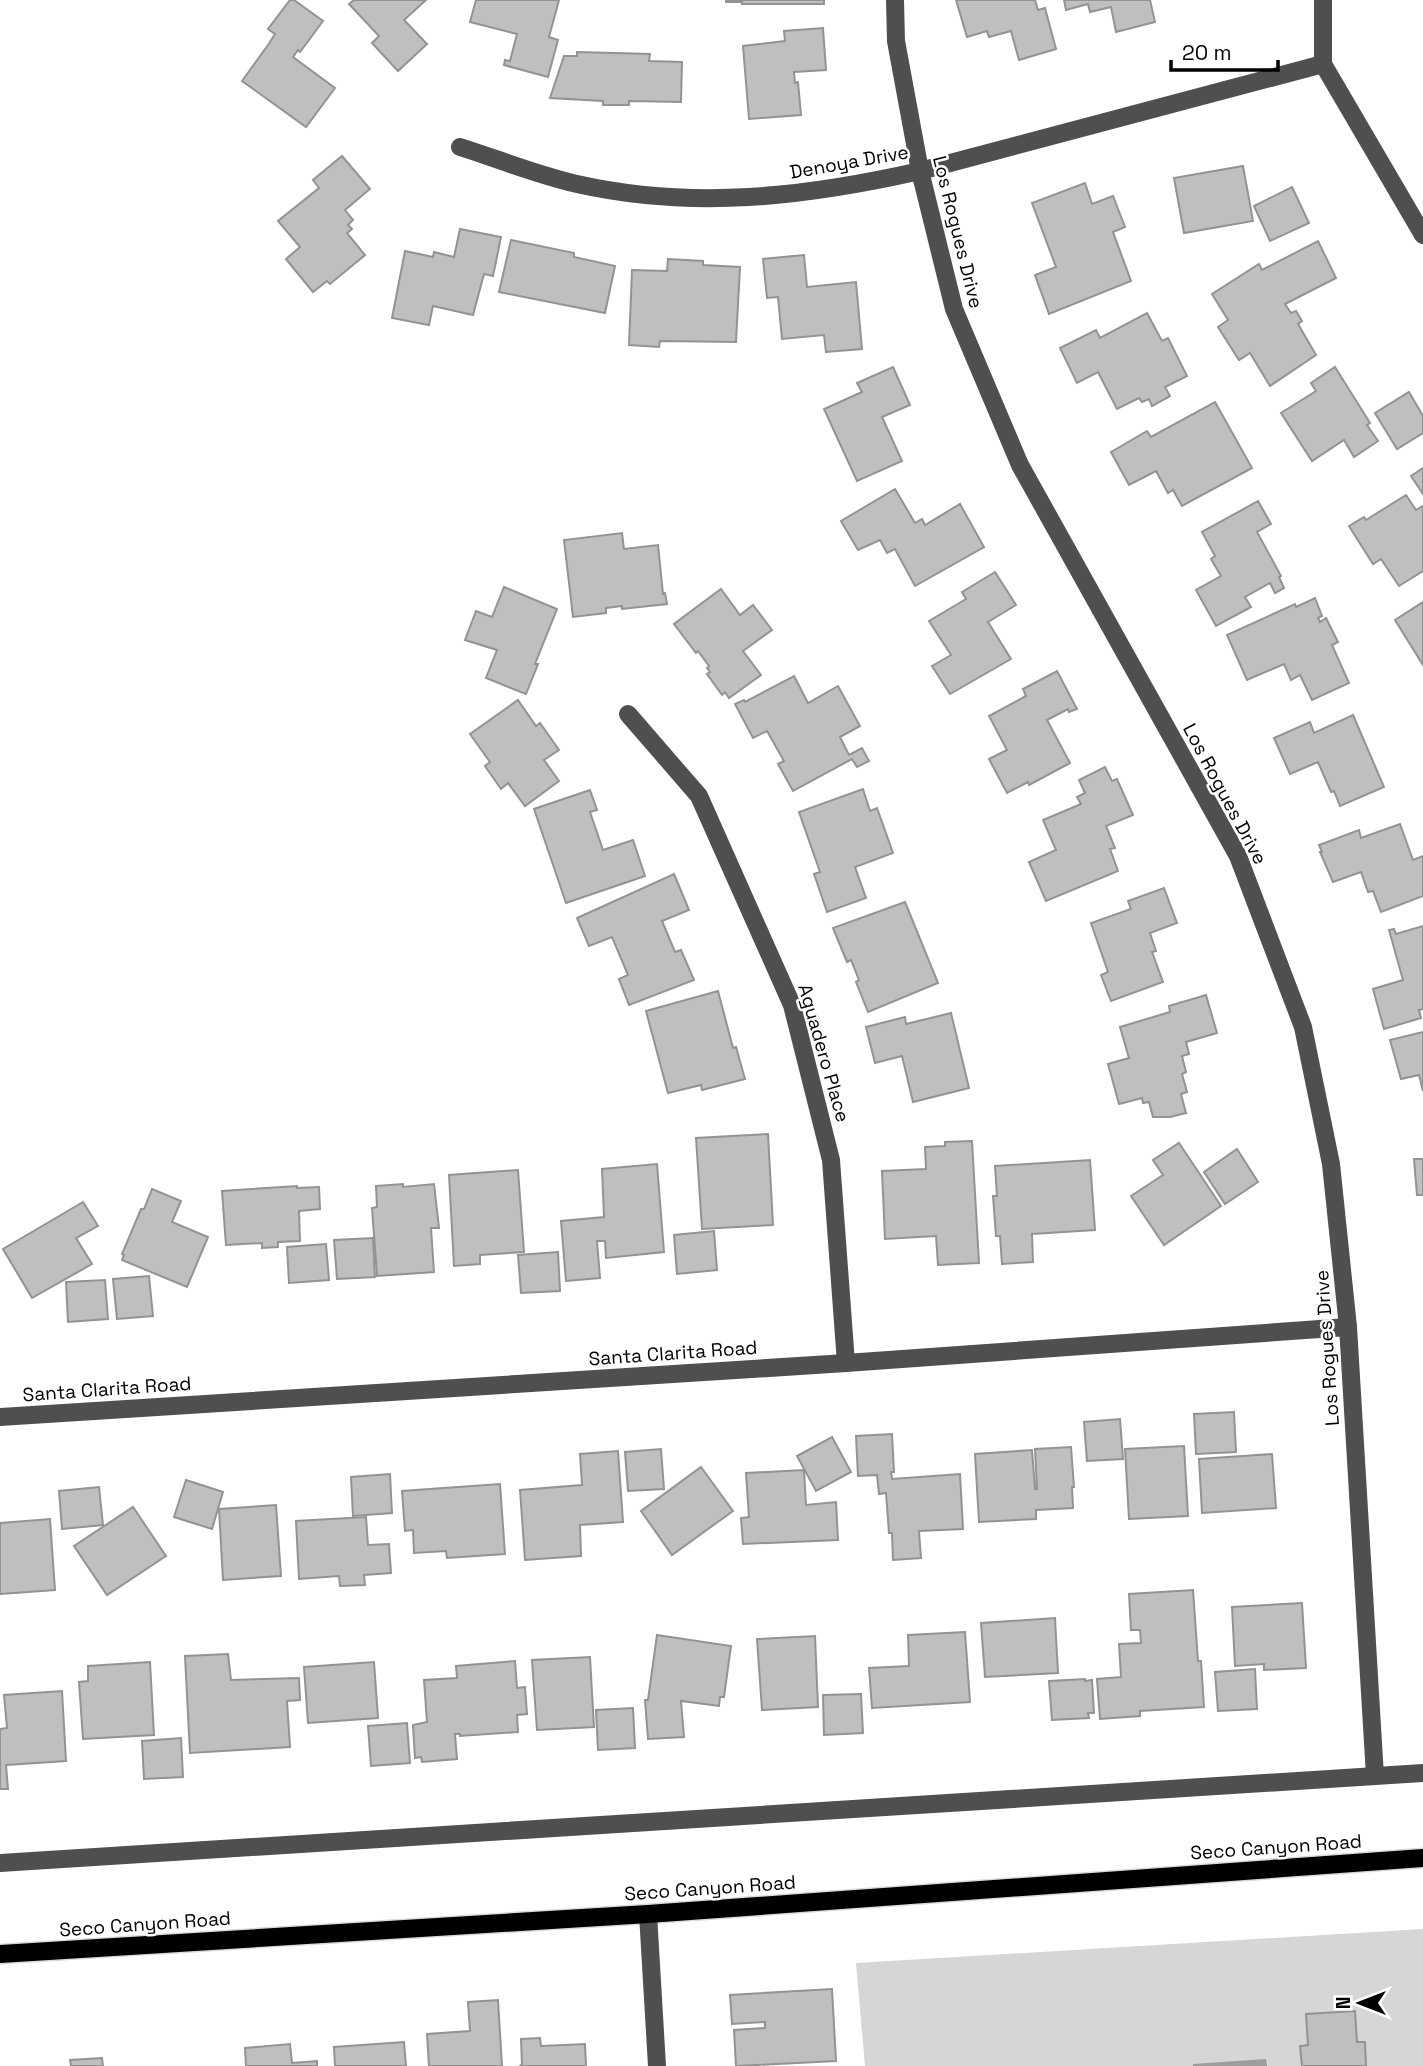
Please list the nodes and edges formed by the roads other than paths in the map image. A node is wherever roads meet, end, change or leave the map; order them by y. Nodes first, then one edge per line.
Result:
1 (895, 0) edge
2 (1323, 0) edge
3 (1324, 64) junction
4 (460, 147) dead end
5 (920, 171) junction
6 (1423, 235) edge
7 (628, 714) dead end
8 (1348, 1327) junction
9 (846, 1363) junction
10 (0, 1417) edge
11 (1423, 1773) edge
12 (1376, 1776) junction
13 (1423, 1858) edge
14 (0, 1863) edge
15 (648, 1914) junction
16 (0, 1954) edge
17 (657, 2066) edge

1 - 5 street, Los Rogues Drive
2 - 3 street
3 - 5 street, Denoya Drive
3 - 6 street
4 - 5 street, Denoya Drive
5 - 8 street, Los Rogues Drive
7 - 9 street, Aguadero Place
8 - 9 street, Santa Clarita Road
8 - 12 street, Los Rogues Drive
9 - 10 street, Santa Clarita Road
11 - 12 street
12 - 14 street
13 - 15 main road, Seco Canyon Road
15 - 16 main road, Seco Canyon Road
15 - 17 street

